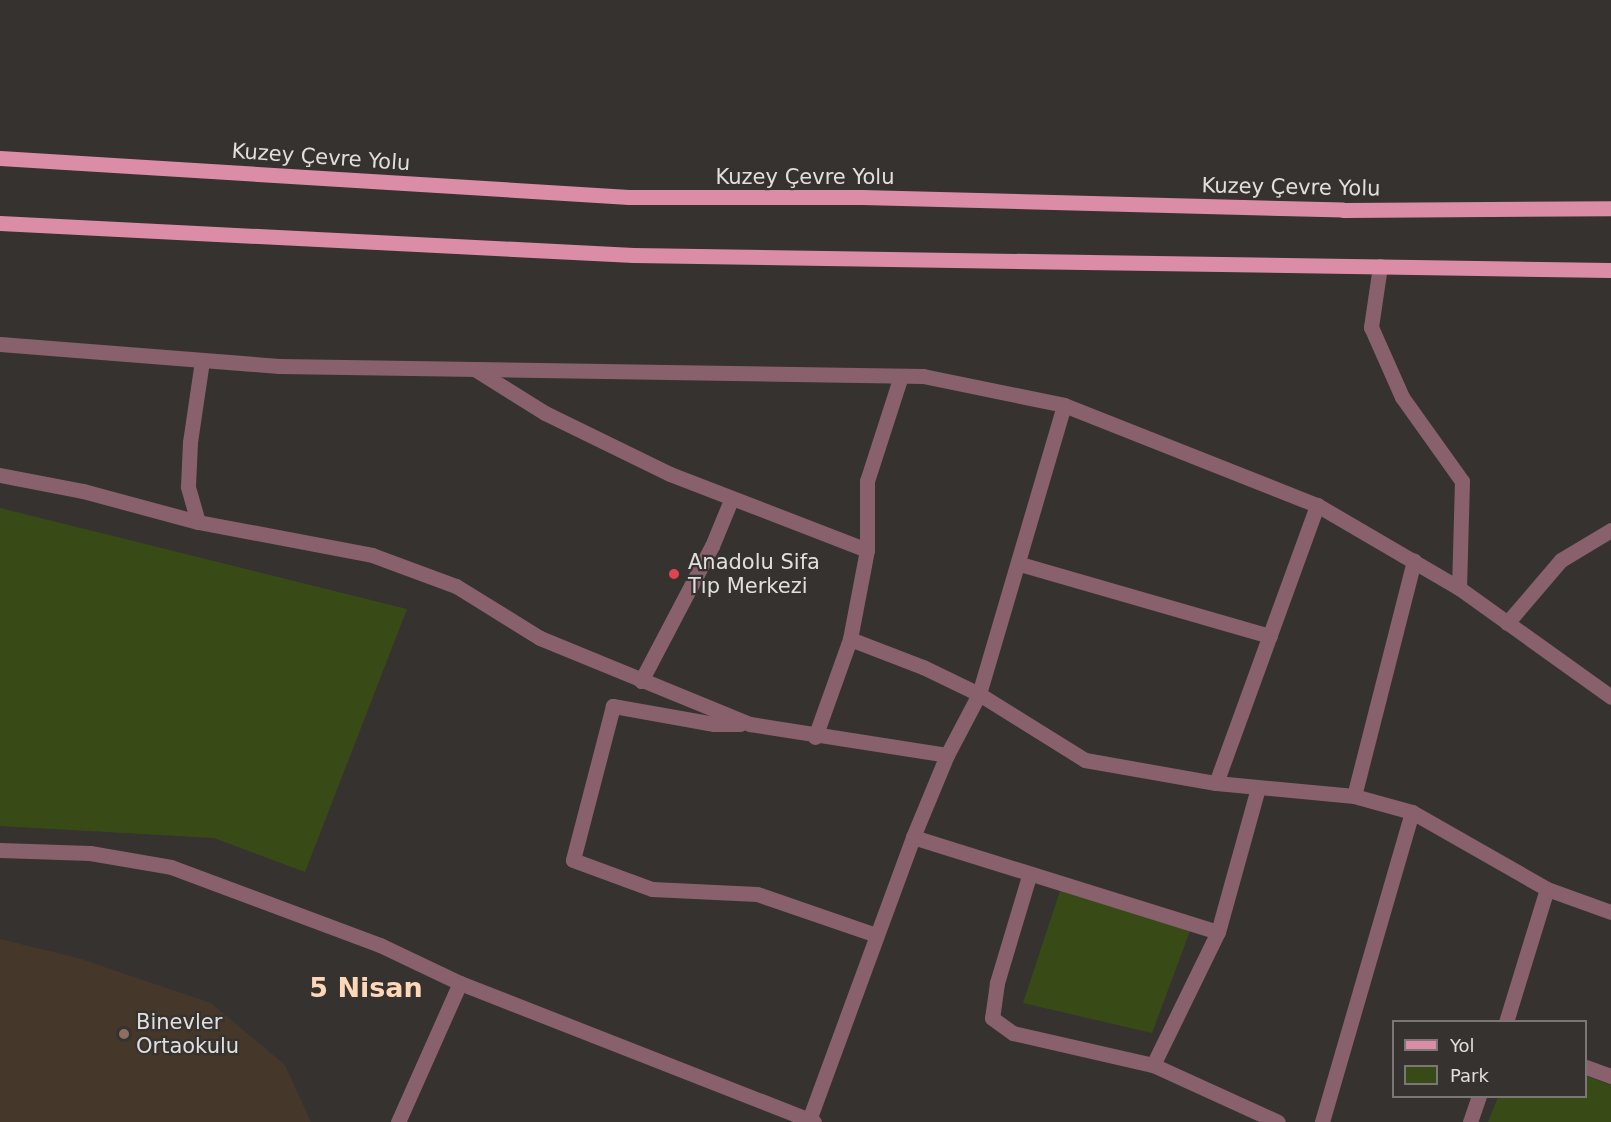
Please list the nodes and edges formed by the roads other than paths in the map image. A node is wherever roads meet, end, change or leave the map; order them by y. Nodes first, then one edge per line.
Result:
1 (0, 158) edge
2 (1611, 208) edge
3 (0, 223) edge
4 (1380, 266) junction
5 (1611, 270) edge
6 (0, 344) edge
7 (202, 361) junction
8 (476, 370) junction
9 (901, 376) junction
10 (1064, 405) junction
11 (0, 475) edge
12 (731, 500) junction
13 (1317, 505) junction
14 (198, 522) junction
15 (1611, 530) edge
16 (867, 549) junction
17 (1414, 561) junction
18 (1020, 564) junction
19 (1459, 588) junction
20 (1507, 623) junction
21 (1270, 636) junction
22 (850, 639) junction
23 (641, 681) junction
24 (979, 694) junction
25 (1611, 697) edge
26 (750, 724) junction
27 (815, 737) junction
28 (948, 755) junction
29 (1216, 783) junction
30 (1258, 788) junction
31 (1354, 796) junction
32 (1413, 812) junction
33 (913, 837) junction
34 (0, 850) edge
35 (1029, 876) junction
36 (1547, 889) junction
37 (1611, 912) edge
38 (1218, 932) junction
39 (876, 935) junction
40 (460, 982) junction
41 (1507, 1020) edge
42 (1153, 1065) junction
43 (1587, 1067) edge
44 (1611, 1076) edge
45 (1478, 1098) edge
46 (811, 1121) edge
47 (398, 1122) edge
48 (1278, 1122) edge
49 (1322, 1122) edge
50 (1470, 1122) edge

1 - 2 main road, Kuzey Çevre Yolu
3 - 4 main road
4 - 5 main road
4 - 19 street
6 - 7 street
7 - 8 street
7 - 14 street
8 - 9 street
8 - 12 street
9 - 10 street
9 - 16 street
10 - 13 street
10 - 18 street
11 - 14 street
12 - 16 street
12 - 23 street
13 - 17 street
13 - 21 street
14 - 23 street
15 - 20 street
16 - 22 street
17 - 19 street
17 - 31 street
18 - 21 street
18 - 24 street
19 - 20 street
20 - 25 street
21 - 29 street
22 - 24 street
22 - 27 street
23 - 26 street
24 - 28 street
24 - 29 street
26 - 27 street
26 - 39 street
27 - 28 street
28 - 33 street
29 - 30 street
30 - 31 street
30 - 38 street
31 - 32 street
32 - 36 street
32 - 49 street
33 - 35 street
33 - 39 street
34 - 40 street
35 - 38 street
35 - 42 street
36 - 37 street
36 - 41 street
38 - 42 street
39 - 46 street
40 - 46 street
40 - 47 street
42 - 48 street
43 - 44 street
45 - 50 street

